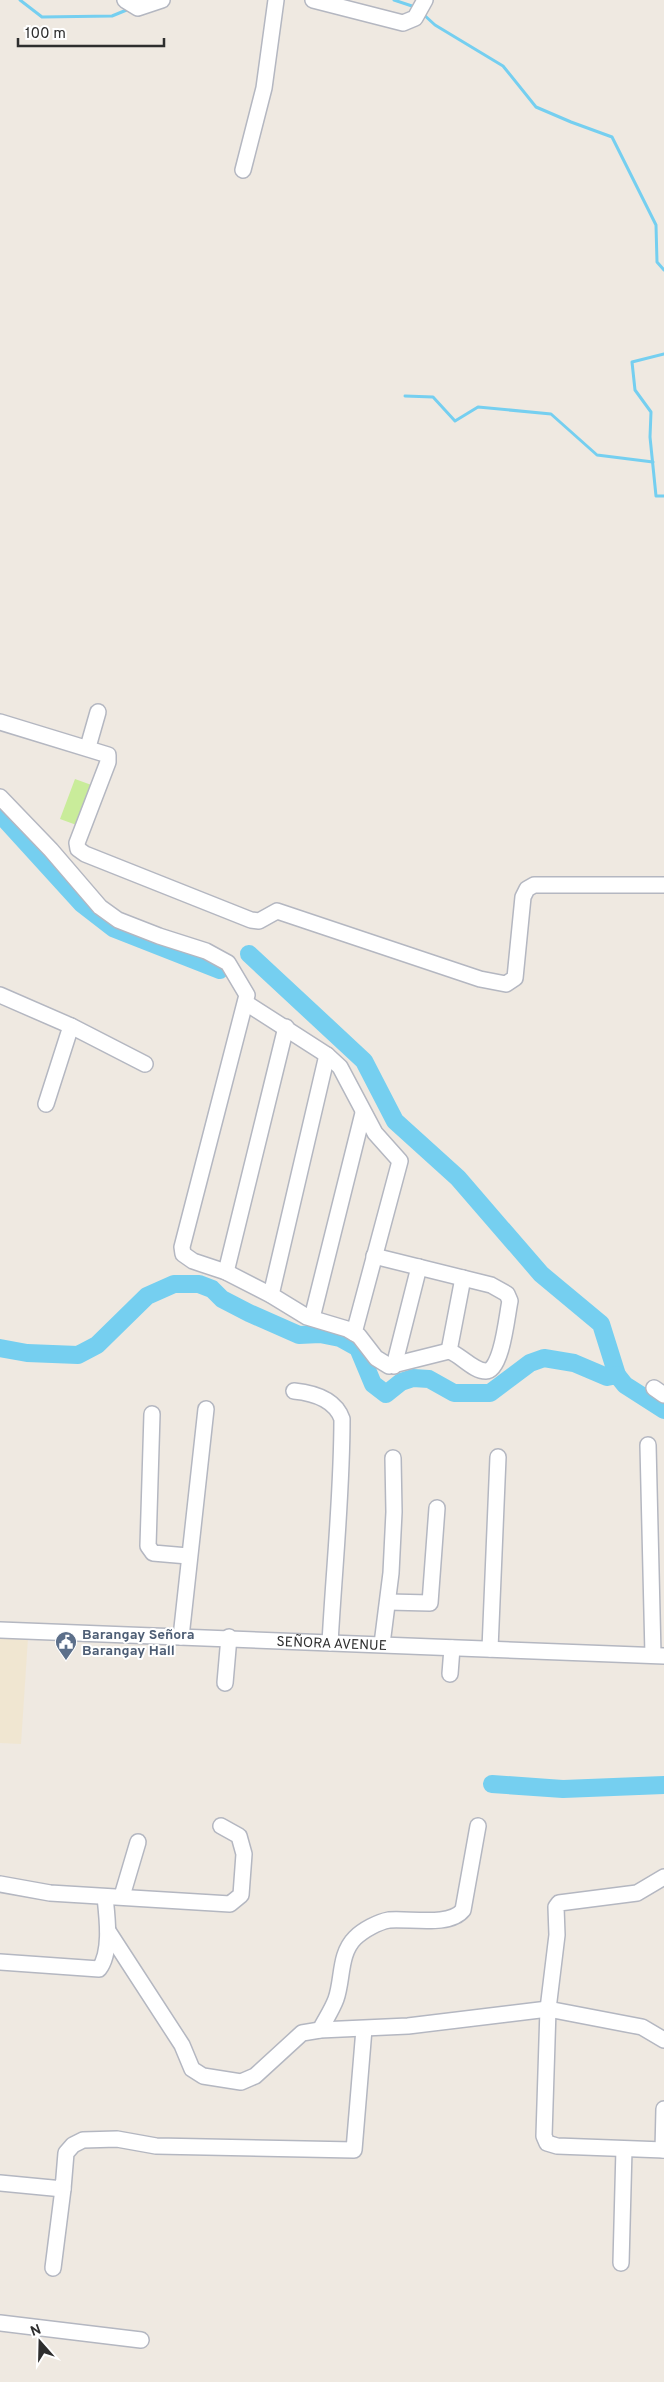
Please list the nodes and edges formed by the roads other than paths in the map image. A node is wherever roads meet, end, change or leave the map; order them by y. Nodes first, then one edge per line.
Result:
1 (162, 0) edge
2 (276, 0) edge
3 (313, 0) edge
4 (132, 5) edge
5 (421, 8) edge
6 (243, 170) dead end
7 (98, 712) dead end
8 (0, 722) edge
9 (88, 748) junction
10 (0, 797) edge
11 (664, 885) edge
12 (0, 995) edge
13 (246, 1003) junction
14 (71, 1026) junction
15 (286, 1027) junction
16 (327, 1055) junction
17 (145, 1064) dead end
18 (46, 1104) dead end
19 (363, 1113) junction
20 (374, 1256) junction
21 (419, 1267) junction
22 (226, 1272) junction
23 (463, 1278) junction
24 (271, 1295) junction
25 (312, 1318) junction
26 (354, 1333) junction
27 (449, 1351) junction
28 (394, 1366) junction
29 (294, 1392) dead end
30 (206, 1409) dead end
31 (152, 1414) dead end
32 (648, 1445) dead end
33 (498, 1457) dead end
34 (393, 1458) dead end
35 (436, 1508) dead end
36 (188, 1556) junction
37 (388, 1602) junction
38 (0, 1630) edge
39 (181, 1637) junction
40 (229, 1637) junction
41 (330, 1644) junction
42 (382, 1644) junction
43 (452, 1648) junction
44 (490, 1649) junction
45 (659, 1656) edge
46 (450, 1674) dead end
47 (225, 1684) dead end
48 (221, 1826) dead end
49 (478, 1826) dead end
50 (138, 1842) dead end
51 (664, 1877) edge
52 (0, 1884) edge
53 (122, 1896) junction
54 (105, 1897) junction
55 (108, 1931) junction
56 (0, 1962) edge
57 (548, 2010) junction
58 (364, 2028) junction
59 (320, 2030) junction
60 (664, 2040) edge
61 (664, 2109) edge
62 (624, 2150) junction
63 (663, 2150) edge
64 (0, 2183) edge
65 (63, 2189) junction
66 (621, 2263) dead end
67 (52, 2268) dead end
68 (0, 2323) edge
69 (140, 2340) dead end

1 - 4 street
2 - 6 street
3 - 5 street
7 - 9 street
8 - 9 street
9 - 11 street
10 - 13 street
12 - 14 street
13 - 15 street
13 - 22 street
14 - 17 street
14 - 18 street
15 - 16 street
15 - 22 street
16 - 19 street
16 - 24 street
19 - 20 street
19 - 25 street
20 - 21 street
20 - 26 street
21 - 23 street
21 - 28 street
22 - 24 street
23 - 27 street
23 - 27 street
24 - 25 street
25 - 26 street
26 - 28 street
27 - 28 street
29 - 41 street
30 - 36 street
31 - 36 street
32 - 45 street
33 - 44 street
34 - 37 street
35 - 37 street
36 - 39 street
37 - 42 street
38 - 39 street, SEÑORA AVENUE
39 - 40 street, SEÑORA AVENUE
40 - 41 street, SEÑORA AVENUE
40 - 47 street
41 - 42 street, SEÑORA AVENUE
42 - 43 street, SEÑORA AVENUE
43 - 44 street, SEÑORA AVENUE
43 - 46 street
44 - 45 street, SEÑORA AVENUE
48 - 53 street
49 - 59 street
50 - 53 street
51 - 57 street
52 - 54 street
53 - 54 street
54 - 55 street
55 - 56 street
55 - 59 street
57 - 58 street
57 - 60 street
57 - 62 street
58 - 59 street
58 - 65 street
61 - 63 street
62 - 63 street
62 - 66 street
64 - 65 street
65 - 67 street
68 - 69 street

